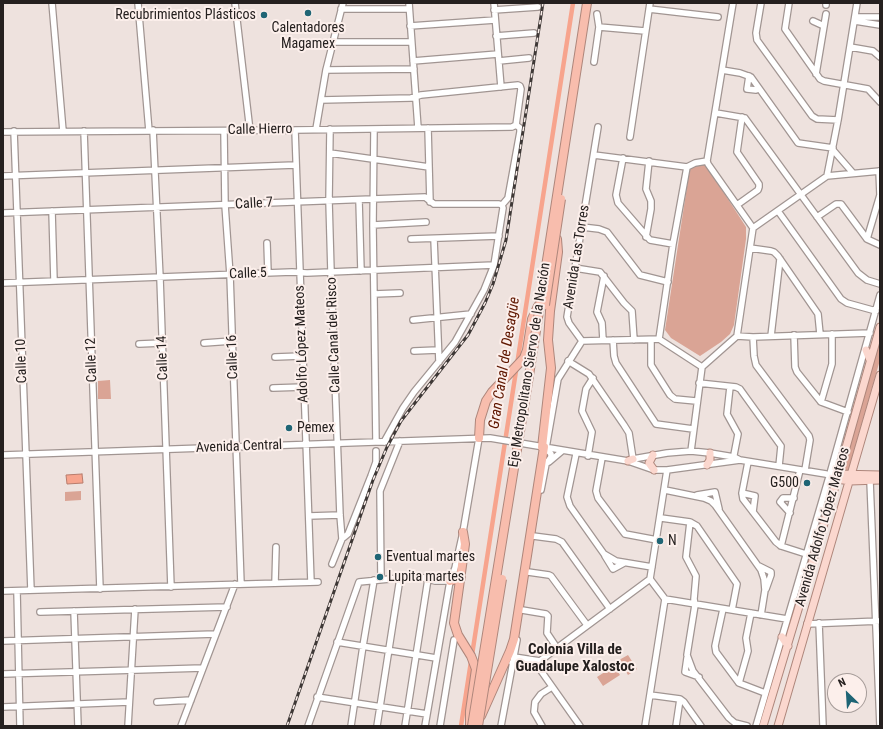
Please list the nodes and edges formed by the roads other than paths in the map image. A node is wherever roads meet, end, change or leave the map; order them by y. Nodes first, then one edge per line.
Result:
1 (52, 3) edge
2 (138, 3) edge
3 (235, 3) edge
4 (494, 3) edge
5 (587, 3) edge
6 (592, 3) edge
7 (733, 3) edge
8 (761, 3) edge
9 (789, 3) edge
10 (857, 3) edge
11 (342, 6) edge
12 (409, 6) edge
13 (649, 6) edge
14 (538, 7) dead end
15 (494, 10) junction
16 (597, 14) dead end
17 (826, 14) dead end
18 (718, 17) dead end
19 (880, 17) edge
20 (855, 19) junction
21 (495, 20) junction
22 (813, 21) dead end
23 (880, 25) edge
24 (410, 26) junction
25 (824, 26) junction
26 (599, 27) junction
27 (645, 31) junction
28 (534, 33) dead end
29 (496, 36) junction
30 (333, 42) junction
31 (412, 42) junction
32 (850, 47) junction
33 (498, 54) junction
34 (880, 57) edge
35 (529, 58) dead end
36 (413, 61) junction
37 (499, 61) junction
38 (818, 61) junction
39 (594, 62) dead end
40 (808, 63) junction
41 (414, 69) junction
42 (326, 70) junction
43 (722, 70) junction
44 (816, 74) junction
45 (749, 76) junction
46 (844, 84) junction
47 (501, 87) junction
48 (759, 89) junction
49 (416, 96) junction
50 (321, 100) junction
51 (880, 102) edge
52 (716, 113) junction
53 (742, 117) junction
54 (838, 120) junction
55 (516, 125) junction
56 (598, 127) dead end
57 (418, 128) junction
58 (428, 128) junction
59 (316, 129) junction
60 (374, 129) junction
61 (295, 130) junction
62 (330, 130) junction
63 (14, 131) junction
64 (63, 131) junction
65 (84, 131) junction
66 (151, 131) junction
67 (224, 131) junction
68 (250, 131) junction
69 (3, 132) edge
70 (630, 136) dead end
71 (833, 149) junction
72 (330, 153) junction
73 (594, 155) junction
74 (623, 158) junction
75 (373, 159) junction
76 (649, 161) junction
77 (707, 161) junction
78 (295, 165) junction
79 (687, 166) junction
80 (225, 167) junction
81 (429, 167) junction
82 (155, 171) junction
83 (879, 171) edge
84 (84, 173) junction
85 (853, 173) junction
86 (15, 175) junction
87 (3, 176) edge
88 (827, 176) junction
89 (801, 195) junction
90 (373, 199) junction
91 (358, 200) junction
92 (297, 201) junction
93 (329, 201) junction
94 (430, 202) junction
95 (225, 205) junction
96 (502, 205) junction
97 (737, 205) junction
98 (156, 207) junction
99 (86, 210) junction
100 (52, 211) junction
101 (778, 211) junction
102 (3, 213) edge
103 (16, 213) junction
104 (817, 217) junction
105 (426, 222) dead end
106 (373, 225) junction
107 (582, 227) junction
108 (753, 228) junction
109 (499, 236) junction
110 (556, 237) junction
111 (646, 237) junction
112 (411, 239) dead end
113 (434, 239) junction
114 (867, 239) junction
115 (266, 243) dead end
116 (673, 244) junction
117 (880, 245) edge
118 (750, 248) junction
119 (780, 259) junction
120 (494, 265) junction
121 (435, 268) junction
122 (575, 268) junction
123 (374, 270) junction
124 (361, 271) junction
125 (331, 272) junction
126 (268, 273) junction
127 (300, 273) junction
128 (230, 275) junction
129 (604, 276) junction
130 (160, 278) junction
131 (90, 280) junction
132 (54, 281) junction
133 (19, 282) junction
134 (668, 282) junction
135 (3, 283) edge
136 (880, 284) edge
137 (400, 293) dead end
138 (374, 294) junction
139 (880, 295) edge
140 (540, 302) junction
141 (876, 311) junction
142 (471, 314) junction
143 (437, 318) junction
144 (413, 320) dead end
145 (880, 326) edge
146 (870, 333) junction
147 (820, 334) junction
148 (832, 334) junction
149 (794, 335) junction
150 (737, 336) junction
151 (771, 336) junction
152 (753, 337) junction
153 (659, 339) junction
154 (603, 340) junction
155 (613, 340) junction
156 (634, 340) junction
157 (651, 340) junction
158 (232, 341) junction
159 (582, 341) junction
160 (162, 343) junction
161 (204, 343) dead end
162 (139, 344) dead end
163 (438, 350) junction
164 (866, 350) junction
165 (414, 352) dead end
166 (302, 356) junction
167 (275, 357) dead end
168 (870, 360) junction
169 (568, 361) junction
170 (439, 362) junction
171 (702, 366) junction
172 (880, 375) edge
173 (592, 378) junction
174 (699, 383) junction
175 (304, 387) junction
176 (730, 387) junction
177 (273, 388) dead end
178 (696, 401) junction
179 (821, 402) junction
180 (848, 412) junction
181 (694, 429) junction
182 (479, 438) junction
183 (400, 441) junction
184 (376, 442) junction
185 (384, 442) junction
186 (338, 443) junction
187 (306, 444) junction
188 (236, 447) junction
189 (544, 447) junction
190 (166, 449) junction
191 (376, 451) dead end
192 (562, 451) junction
193 (95, 452) junction
194 (691, 452) junction
195 (710, 453) junction
196 (25, 454) junction
197 (576, 454) junction
198 (3, 455) edge
199 (653, 455) junction
200 (588, 456) junction
201 (602, 458) junction
202 (734, 459) junction
203 (630, 460) junction
204 (748, 462) junction
205 (546, 464) junction
206 (707, 465) junction
207 (779, 466) junction
208 (654, 470) junction
209 (667, 470) junction
210 (803, 470) junction
211 (829, 474) junction
212 (880, 475) edge
213 (838, 476) junction
214 (851, 478) junction
215 (880, 480) edge
216 (870, 481) junction
217 (665, 490) junction
218 (742, 493) junction
219 (695, 495) junction
220 (824, 495) junction
221 (832, 497) junction
222 (794, 498) junction
223 (720, 511) junction
224 (753, 512) junction
225 (790, 514) junction
226 (340, 515) junction
227 (309, 516) junction
228 (661, 518) junction
229 (690, 522) junction
230 (463, 532) junction
231 (701, 532) junction
232 (689, 534) junction
233 (533, 536) junction
234 (342, 540) junction
235 (657, 540) junction
236 (781, 546) junction
237 (276, 547) dead end
238 (806, 554) junction
239 (332, 564) dead end
240 (652, 566) junction
241 (759, 566) junction
242 (528, 572) junction
243 (400, 578) junction
244 (461, 578) junction
245 (428, 579) junction
246 (650, 579) junction
247 (378, 580) junction
248 (450, 581) junction
249 (311, 582) junction
250 (318, 582) dead end
251 (275, 583) junction
252 (238, 584) junction
253 (171, 587) junction
254 (100, 589) junction
255 (31, 590) junction
256 (765, 590) junction
257 (3, 591) edge
258 (17, 591) junction
259 (665, 599) junction
260 (695, 605) junction
261 (227, 607) junction
262 (135, 609) junction
263 (610, 609) junction
264 (723, 609) junction
265 (522, 610) junction
266 (732, 610) junction
267 (74, 611) junction
268 (40, 612) dead end
269 (751, 613) junction
270 (761, 615) junction
271 (787, 619) junction
272 (878, 621) edge
273 (819, 623) junction
274 (807, 624) junction
275 (587, 625) junction
276 (215, 634) junction
277 (782, 637) junction
278 (133, 638) junction
279 (75, 639) junction
280 (18, 640) junction
281 (454, 640) dead end
282 (3, 641) edge
283 (337, 642) junction
284 (363, 646) junction
285 (788, 646) junction
286 (557, 648) junction
287 (389, 650) junction
288 (415, 655) junction
289 (514, 657) junction
290 (436, 658) junction
291 (512, 663) junction
292 (540, 665) junction
293 (203, 668) junction
294 (131, 670) junction
295 (76, 672) junction
296 (3, 674) edge
297 (19, 674) junction
298 (739, 683) junction
299 (552, 687) junction
300 (765, 693) junction
301 (650, 695) junction
302 (317, 697) junction
303 (680, 699) junction
304 (191, 700) junction
305 (129, 702) junction
306 (157, 702) dead end
307 (354, 703) junction
308 (77, 704) junction
309 (20, 706) junction
310 (3, 707) edge
311 (380, 707) junction
312 (769, 707) junction
313 (678, 709) junction
314 (689, 709) junction
315 (407, 711) junction
316 (782, 711) junction
317 (427, 714) junction
318 (475, 725) edge
319 (20, 726) edge
320 (78, 726) edge
321 (128, 726) edge
322 (181, 726) edge
323 (310, 726) edge
324 (351, 726) edge
325 (377, 726) edge
326 (405, 726) edge
327 (426, 726) edge
328 (440, 726) edge
329 (501, 726) edge
330 (542, 726) edge
331 (580, 726) edge
332 (646, 726) edge
333 (676, 726) edge
334 (701, 726) edge
335 (747, 726) edge
336 (756, 726) edge
337 (763, 726) edge
338 (778, 726) edge
339 (823, 726) edge
340 (880, 726) edge

1 - 64 street
2 - 66 street, Calle 14
3 - 68 street
4 - 15 street
5 - 140 highway, Eje Metropolitano Siervo de la Nación, bridge
6 - 110 highway, Eje Metropolitano Siervo de la Nación, bridge
7 - 43 street
8 - 54 street
9 - 40 street
10 - 20 street
11 - 12 street
11 - 30 street
12 - 24 street
13 - 18 street
13 - 27 street
14 - 15 street
15 - 21 street
16 - 26 street
17 - 25 street
19 - 20 street
20 - 23 street
20 - 32 street
21 - 24 street
21 - 29 street
22 - 25 street
24 - 31 street
25 - 38 street
26 - 27 street
26 - 39 street
27 - 70 street
28 - 29 street
29 - 33 street
30 - 31 street
30 - 42 street
31 - 36 street
32 - 34 street
32 - 46 street
33 - 36 street
33 - 37 street
35 - 37 street
36 - 41 street
37 - 47 street
38 - 40 street
38 - 44 street
40 - 44 street
41 - 42 street
41 - 49 street
42 - 50 street
43 - 45 street
43 - 52 street
44 - 46 street
45 - 48 street
45 - 48 street
46 - 51 street
46 - 54 street
47 - 49 street
47 - 55 street
48 - 71 street
49 - 50 street
49 - 57 street
50 - 59 street
52 - 53 street
52 - 77 street
53 - 89 street
53 - 97 street
54 - 71 street
55 - 58 street, Calle Hierro
55 - 96 street
56 - 73 street, Avenida Las Torres
57 - 58 street, Calle Hierro
57 - 60 street, Calle Hierro
58 - 81 street
59 - 61 street, Calle Hierro
59 - 62 street, Calle Hierro
60 - 62 street, Calle Hierro
60 - 75 street
61 - 68 street, Calle Hierro
61 - 78 street, Adolfo López Mateos
62 - 72 street, Calle Canal del Risco
63 - 64 street, Calle Hierro
63 - 69 street, Calle Hierro
63 - 86 street, Calle 10
64 - 65 street, Calle Hierro
65 - 66 street, Calle Hierro
65 - 84 street, Calle 12
66 - 67 street, Calle Hierro
66 - 82 street, Calle 14
67 - 68 street, Calle Hierro
67 - 80 street, Calle 16
71 - 85 street
71 - 88 street
72 - 75 street
72 - 93 street, Calle Canal del Risco
73 - 74 street
73 - 107 street, Avenida Las Torres
74 - 76 street
74 - 111 street
75 - 81 street
75 - 90 street
76 - 79 street
76 - 111 street
77 - 79 street
77 - 97 street
78 - 80 street
78 - 92 street, Adolfo López Mateos
79 - 116 street
80 - 82 street
80 - 95 street, Calle 16
81 - 94 street
82 - 84 street
82 - 98 street, Calle 14
83 - 85 street
83 - 114 street
84 - 86 street
84 - 99 street, Calle 12
85 - 88 street
86 - 87 street
86 - 103 street, Calle 10
88 - 89 street
89 - 101 street
89 - 104 street
90 - 91 street, Calle 7
90 - 94 street, Calle 7
90 - 106 street
91 - 93 street, Calle 7
91 - 124 street
92 - 93 street, Calle 7
92 - 95 street, Calle 7
92 - 127 street, Adolfo López Mateos
93 - 125 street, Calle Canal del Risco
94 - 96 street, Calle 7
95 - 98 street, Calle 7
95 - 128 street, Calle 16
96 - 109 street
97 - 108 street
98 - 99 street, Calle 7
98 - 130 street, Calle 14
99 - 100 street, Calle 7
99 - 131 street, Calle 12
100 - 103 street, Calle 7
100 - 132 street
101 - 108 street
101 - 141 street
102 - 103 street, Calle 7
103 - 133 street, Calle 10
104 - 114 street
104 - 136 street
105 - 106 street
106 - 123 street
107 - 122 street, Avenida Las Torres
107 - 134 street
108 - 118 street
109 - 113 street
109 - 120 street
110 - 189 highway
110 - 318 highway, Eje Metropolitano Siervo de la Nación, bridge
111 - 116 street
112 - 113 street
113 - 121 street
114 - 117 street
115 - 126 street
116 - 134 street
118 - 119 street
118 - 150 street
119 - 147 street
119 - 151 street
120 - 121 street, Calle 5
120 - 142 street
121 - 123 street, Calle 5
121 - 143 street
122 - 129 street
122 - 159 street, Avenida Las Torres
123 - 124 street, Calle 5
123 - 138 street
124 - 125 street, Calle 5
125 - 127 street, Calle 5
125 - 186 street, Calle Canal del Risco
126 - 127 street, Calle 5
126 - 128 street, Calle 5
127 - 166 street, Adolfo López Mateos
128 - 130 street, Calle 5
128 - 158 street, Calle 16
129 - 154 street
129 - 156 street
130 - 131 street, Calle 5
130 - 160 street, Calle 14
131 - 132 street, Calle 5
131 - 193 street, Calle 12
132 - 133 street, Calle 5
133 - 135 street, Calle 5
133 - 196 street, Calle 10
134 - 153 street
137 - 138 street
138 - 184 street
139 - 141 street
140 - 182 highway
140 - 318 highway, Eje Metropolitano Siervo de la Nación, bridge
141 - 146 street
142 - 143 street
142 - 170 street
143 - 144 street
143 - 163 street
145 - 168 main road, Avenida Adolfo López Mateos
146 - 148 street
146 - 164 street
147 - 148 street
147 - 149 street
148 - 179 street
149 - 151 street
149 - 179 street
150 - 152 street
150 - 171 street
151 - 152 street
152 - 210 street
153 - 157 street
153 - 171 street
154 - 155 street
154 - 159 street
155 - 156 street
155 - 181 street
156 - 157 street
157 - 178 street
158 - 161 street
158 - 188 street, Calle 16
159 - 169 street
160 - 162 street
160 - 190 street, Calle 14
163 - 165 street
163 - 170 street
164 - 168 main road
164 - 180 street
166 - 167 street
166 - 175 street, Adolfo López Mateos
168 - 213 main road, Avenida Adolfo López Mateos
169 - 173 street
169 - 189 street
170 - 185 street
171 - 174 street
172 - 214 main road, Avenida Adolfo López Mateos
173 - 200 street
173 - 203 street
174 - 176 street
174 - 178 street
175 - 177 street
175 - 187 street, Adolfo López Mateos
176 - 202 street
176 - 207 street
178 - 181 street
179 - 180 street
180 - 211 street
181 - 194 street
182 - 183 street, Avenida Central
182 - 189 street, Avenida Central
182 - 230 street
183 - 185 street, Avenida Central
183 - 247 street
184 - 185 street, Avenida Central
184 - 186 street, Avenida Central
186 - 187 street, Avenida Central
186 - 226 street, Calle Canal del Risco
187 - 188 street, Avenida Central
187 - 227 street, Adolfo López Mateos
188 - 190 street, Avenida Central
188 - 252 street, Calle 16
189 - 192 street, Avenida Central
189 - 205 street
189 - 318 highway, bridge
190 - 193 street, Avenida Central
190 - 253 street, Calle 14
191 - 234 street
192 - 197 street, Avenida Central
192 - 205 street
193 - 196 street, Avenida Central
193 - 254 street, Calle 12
194 - 195 street
194 - 199 street
195 - 202 street
195 - 206 main road
196 - 198 street, Avenida Central
196 - 255 street, Calle 10
197 - 200 street, Avenida Central
197 - 240 street
199 - 203 street
199 - 208 main road
200 - 201 street, Avenida Central
201 - 203 street, Avenida Central
201 - 235 street
202 - 204 street
202 - 206 street
203 - 208 street
204 - 207 street
204 - 218 street
205 - 233 street
206 - 209 street
207 - 210 street
208 - 209 street
209 - 217 street
210 - 211 street
210 - 222 street
211 - 213 street
211 - 220 street
212 - 214 main road
213 - 214 main road
213 - 221 main road, Avenida Adolfo López Mateos
214 - 216 main road
214 - 274 main road, Avenida Adolfo López Mateos
215 - 216 main road
216 - 272 street
217 - 219 street
217 - 228 street
218 - 224 street
218 - 224 street
219 - 223 street
219 - 223 street
220 - 221 street
220 - 238 street
221 - 285 main road, Avenida Adolfo López Mateos
222 - 225 street
222 - 225 street
223 - 241 street
224 - 236 street
225 - 236 street
226 - 227 street
226 - 234 street, Calle Canal del Risco
227 - 249 street, Adolfo López Mateos
228 - 229 street
228 - 235 street
229 - 231 street
229 - 232 street
230 - 244 highway
230 - 248 street
231 - 232 street
231 - 266 street
232 - 260 street
233 - 242 street
233 - 263 street
234 - 239 street
235 - 240 street
236 - 238 street
237 - 251 street
238 - 271 street
240 - 246 street
241 - 256 street
241 - 256 street
242 - 265 street
242 - 275 street
243 - 245 street
243 - 247 street
243 - 287 street
244 - 248 highway
244 - 318 highway
245 - 248 street
245 - 288 street
246 - 259 street
246 - 263 street
247 - 283 street
247 - 284 street
248 - 290 street
249 - 250 street
249 - 251 street
251 - 252 street
252 - 253 street
252 - 261 street
253 - 254 street
254 - 255 street
255 - 258 street
256 - 270 street
257 - 258 street
258 - 280 street
259 - 260 street
259 - 301 street
260 - 264 street
260 - 335 street
261 - 262 street
261 - 276 street
262 - 267 street
262 - 278 street
263 - 275 street
264 - 266 street
264 - 298 street
265 - 286 street
265 - 289 street
266 - 269 street
267 - 268 street
267 - 279 street
269 - 270 street
269 - 298 street
270 - 271 street
271 - 277 street
272 - 273 street
272 - 340 street
273 - 274 street
273 - 339 street
274 - 316 main road, Avenida Adolfo López Mateos
275 - 286 street
276 - 278 street
276 - 293 street
277 - 285 main road
277 - 300 street
278 - 279 street
278 - 294 street
279 - 280 street
279 - 295 street
280 - 282 street
280 - 297 street
281 - 328 street
283 - 284 street
283 - 302 street
284 - 287 street
284 - 307 street
285 - 312 main road, Avenida Adolfo López Mateos
286 - 292 street
287 - 288 street
287 - 311 street
288 - 290 street
288 - 315 street
289 - 291 street
289 - 292 street
290 - 317 street
291 - 292 street
291 - 329 street
292 - 299 street
293 - 294 street
293 - 304 street
294 - 295 street
294 - 305 street
295 - 297 street
295 - 308 street
296 - 297 street
297 - 309 street
298 - 300 street
299 - 330 street
299 - 331 street
300 - 336 street
301 - 303 street
301 - 332 street
302 - 307 street
302 - 323 street
303 - 313 street
303 - 314 street
304 - 306 street
304 - 322 street
305 - 308 street
305 - 321 street
307 - 311 street
307 - 324 street
308 - 309 street
308 - 320 street
309 - 310 street
309 - 319 street
311 - 315 street
311 - 325 street
312 - 316 main road
312 - 337 main road, Avenida Adolfo López Mateos
313 - 314 street
313 - 333 street
314 - 334 street
315 - 317 street
315 - 326 street
316 - 338 main road, Avenida Adolfo López Mateos
317 - 327 street

